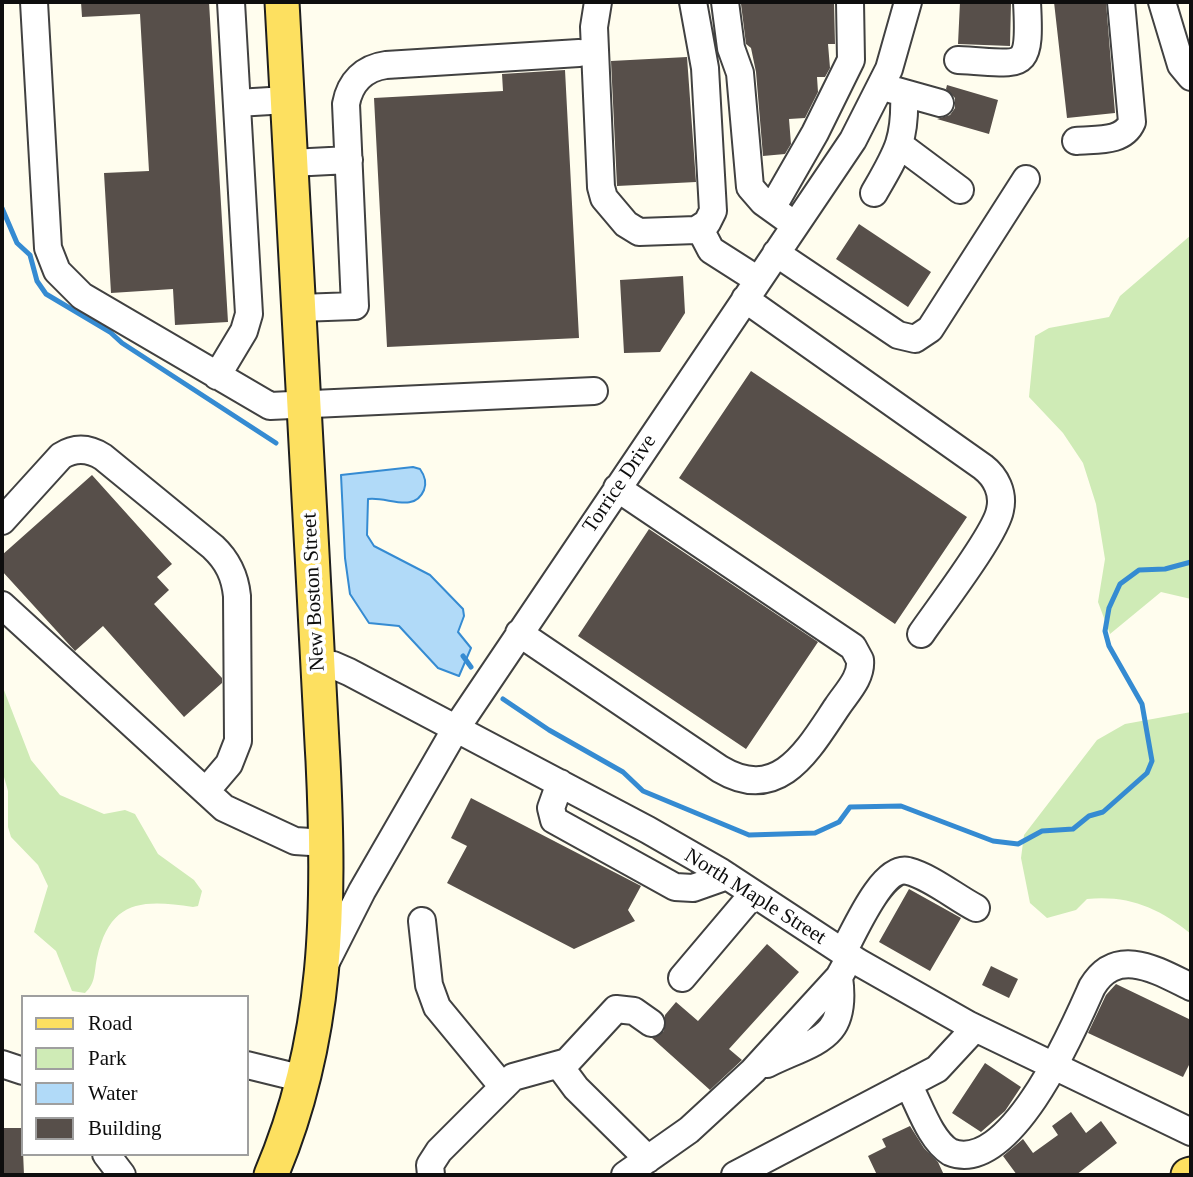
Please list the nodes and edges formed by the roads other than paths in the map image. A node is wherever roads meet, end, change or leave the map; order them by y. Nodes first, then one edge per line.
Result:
1 (34, 2) edge
2 (231, 2) edge
3 (282, 2) edge
4 (598, 2) edge
5 (693, 2) edge
6 (725, 2) edge
7 (850, 2) edge
8 (908, 2) edge
9 (1027, 2) edge
10 (1121, 2) edge
11 (1162, 2) edge
12 (579, 53) dead end
13 (958, 60) dead end
14 (1191, 77) edge
15 (893, 90) junction
16 (287, 100) junction
17 (237, 103) junction
18 (940, 103) dead end
19 (1076, 141) dead end
20 (901, 146) junction
21 (349, 160) junction
22 (291, 163) junction
23 (1026, 179) dead end
24 (960, 190) dead end
25 (874, 193) dead end
26 (772, 208) junction
27 (795, 225) junction
28 (700, 229) junction
29 (776, 253) junction
30 (752, 290) junction
31 (299, 308) junction
32 (217, 376) junction
33 (594, 391) dead end
34 (304, 405) junction
35 (617, 488) junction
36 (2, 522) edge
37 (2, 605) edge
38 (519, 633) junction
39 (921, 634) dead end
40 (318, 664) junction
41 (455, 730) junction
42 (560, 783) junction
43 (206, 791) junction
44 (326, 843) junction
45 (727, 876) junction
46 (753, 894) junction
47 (976, 908) dead end
48 (422, 921) dead end
49 (844, 962) junction
50 (324, 965) junction
51 (682, 978) dead end
52 (1191, 986) edge
53 (651, 1023) dead end
54 (975, 1028) junction
55 (2, 1064) edge
56 (248, 1065) edge
57 (559, 1066) junction
58 (1055, 1066) junction
59 (21, 1070) edge
60 (304, 1079) junction
61 (908, 1084) junction
62 (503, 1087) junction
63 (1191, 1132) edge
64 (108, 1156) edge
65 (648, 1158) junction
66 (122, 1175) edge
67 (271, 1175) edge
68 (431, 1175) edge
69 (625, 1175) edge
70 (735, 1175) edge

1 - 32 street
2 - 17 street
3 - 16 main road, New Boston Street
4 - 28 street
5 - 28 street
6 - 26 street
7 - 26 street
8 - 15 street, Torrice Drive
9 - 13 street
10 - 19 street
11 - 14 street
12 - 21 street
15 - 18 street
15 - 20 street
15 - 27 street, Torrice Drive
16 - 17 street
16 - 22 main road, New Boston Street
17 - 32 street
20 - 24 street
20 - 25 street
21 - 22 street
21 - 31 street
22 - 31 main road, New Boston Street
23 - 29 street
26 - 27 street
27 - 29 street, Torrice Drive
28 - 30 street
29 - 30 street, Torrice Drive
30 - 35 street, Torrice Drive
30 - 39 street
31 - 34 main road, New Boston Street
32 - 34 street
33 - 34 street
34 - 40 main road, New Boston Street
35 - 38 street, Torrice Drive
35 - 38 street
36 - 43 street
37 - 43 street
38 - 41 street, Torrice Drive
40 - 41 street, North Maple Street
40 - 44 main road, New Boston Street
41 - 42 street, North Maple Street
41 - 50 street, Torrice Drive
42 - 45 street, North Maple Street
42 - 45 street
43 - 44 street
44 - 50 main road, New Boston Street
45 - 46 street, North Maple Street
46 - 49 street, North Maple Street
46 - 51 street
47 - 49 street
48 - 62 street
49 - 54 street, North Maple Street
49 - 65 street
50 - 60 main road, New Boston Street
52 - 58 street
53 - 57 street
54 - 58 street, North Maple Street
54 - 61 street
55 - 59 street
56 - 60 street
57 - 62 street
57 - 65 street
58 - 61 street
58 - 63 street, North Maple Street
60 - 67 main road, New Boston Street
61 - 70 street
62 - 68 street
64 - 66 street
65 - 69 street

